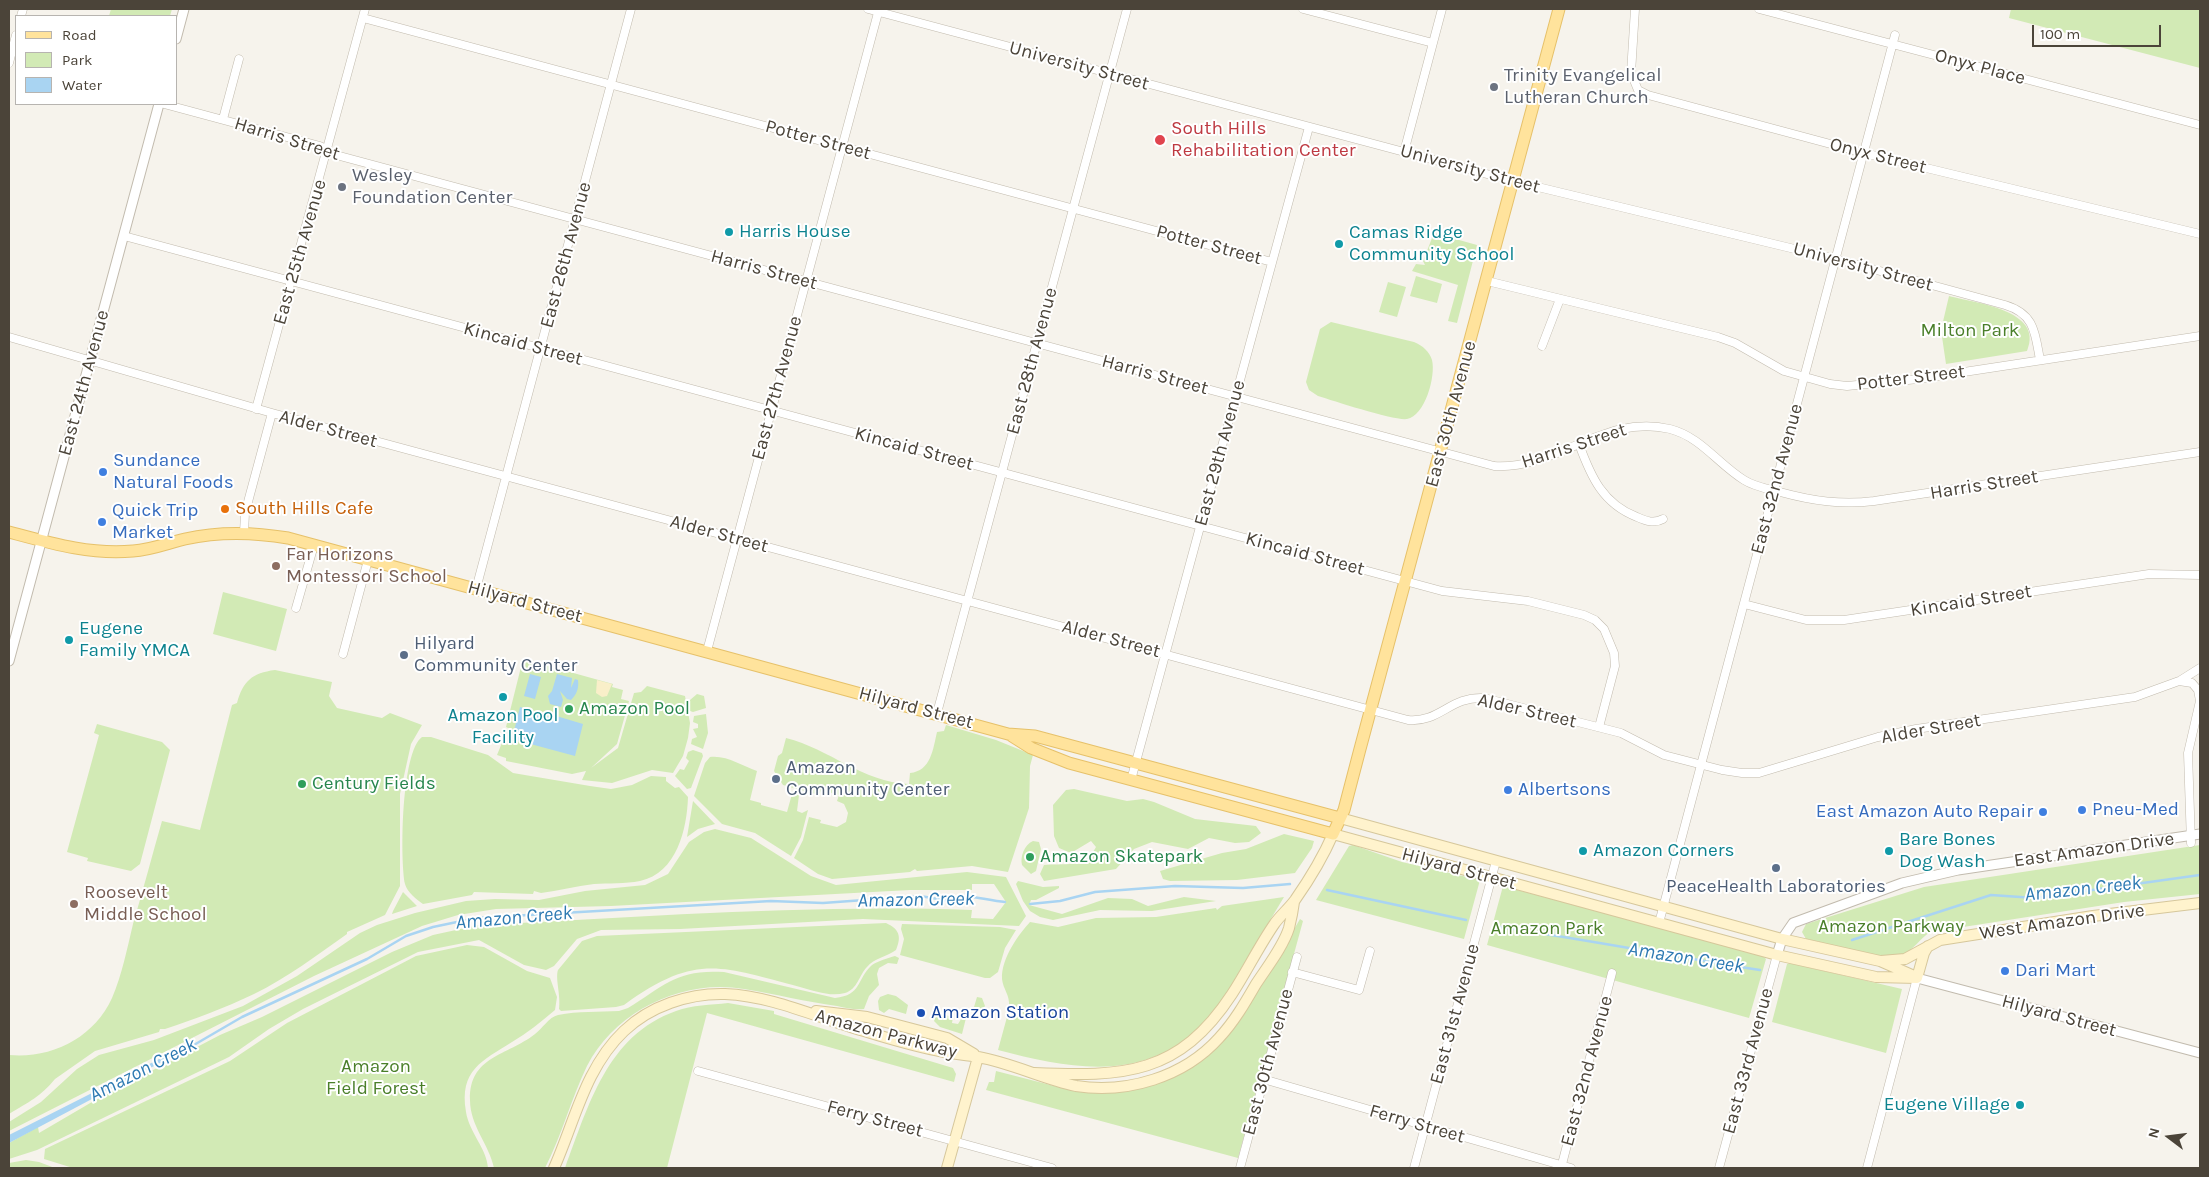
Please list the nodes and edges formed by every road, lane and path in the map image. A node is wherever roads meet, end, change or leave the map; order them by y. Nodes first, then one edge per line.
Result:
1 (184, 9) edge
2 (365, 9) edge
3 (631, 9) edge
4 (868, 9) edge
5 (1128, 9) edge
6 (1303, 9) edge
7 (1442, 9) edge
8 (1559, 9) edge
9 (1635, 9) edge
10 (1759, 9) edge
11 (879, 10) edge
12 (363, 18) junction
13 (178, 31) edge
14 (1895, 35) dead end
15 (15, 39) edge
16 (1433, 43) junction
17 (1892, 44) junction
18 (239, 59) dead end
19 (9, 62) edge
20 (1109, 74) junction
21 (611, 84) junction
22 (159, 105) edge
23 (168, 105) edge
24 (223, 119) junction
25 (2200, 125) edge
26 (1309, 127) junction
27 (842, 146) junction
28 (328, 150) junction
29 (1404, 152) junction
30 (1864, 153) junction
31 (1512, 181) junction
32 (1073, 208) junction
33 (575, 220) junction
34 (2200, 234) edge
35 (124, 236) junction
36 (1836, 259) junction
37 (1272, 262) junction
38 (291, 281) junction
39 (1487, 281) junction
40 (806, 282) junction
41 (1560, 299) junction
42 (2200, 336) edge
43 (9, 337) edge
44 (1036, 344) junction
45 (1542, 346) dead end
46 (541, 349) junction
47 (2040, 360) junction
48 (91, 361) junction
49 (1805, 377) junction
50 (1236, 397) junction
51 (256, 409) junction
52 (771, 411) junction
53 (272, 413) junction
54 (1579, 444) junction
55 (1441, 452) junction
56 (2200, 452) edge
57 (1002, 472) junction
58 (506, 477) junction
59 (1774, 490) junction
60 (1663, 519) dead end
61 (1200, 526) junction
62 (9, 532) edge
63 (244, 532) junction
64 (737, 539) junction
65 (41, 541) junction
66 (314, 545) junction
67 (368, 560) junction
68 (2200, 575) edge
69 (1406, 581) junction
70 (476, 589) junction
71 (967, 600) junction
72 (1744, 604) junction
73 (296, 608) dead end
74 (707, 651) junction
75 (343, 654) dead end
76 (1166, 654) junction
77 (9, 661) edge
78 (2200, 668) edge
79 (2179, 681) junction
80 (2200, 701) edge
81 (1371, 710) junction
82 (936, 713) junction
83 (1599, 727) junction
84 (1008, 734) junction
85 (1136, 764) junction
86 (1701, 765) junction
87 (1131, 780) junction
88 (1340, 818) junction
89 (1333, 834) junction
90 (2200, 834) edge
91 (2191, 840) junction
92 (1496, 860) junction
93 (1492, 878) junction
94 (1294, 901) junction
95 (2200, 903) edge
96 (1663, 907) junction
97 (1659, 923) junction
98 (1782, 939) junction
99 (1929, 946) junction
100 (1370, 951) dead end
101 (1777, 955) junction
102 (1297, 957) dead end
103 (1880, 961) junction
104 (1292, 972) junction
105 (1612, 973) dead end
106 (1917, 978) junction
107 (795, 1008) junction
108 (2200, 1054) edge
109 (978, 1057) junction
110 (698, 1071) dead end
111 (1034, 1073) junction
112 (1263, 1080) junction
113 (1425, 1126) junction
114 (955, 1141) junction
115 (1561, 1167) edge
116 (554, 1168) edge
117 (948, 1168) edge
118 (1052, 1168) edge
119 (1240, 1168) edge
120 (1414, 1168) edge
121 (1571, 1168) edge
122 (1719, 1168) edge
123 (1867, 1168) edge

1 - 13 street
2 - 12 street, East 25th Avenue
3 - 21 street, East 26th Avenue
4 - 11 street, University Street
5 - 20 street, East 28th Avenue
6 - 16 street
7 - 16 street
8 - 31 main road, East 30th Avenue
9 - 30 street, Onyx Street
10 - 17 street, Onyx Place
11 - 20 street, University Street
11 - 27 street, East 27th Avenue
12 - 21 street, Potter Street
12 - 28 street, East 25th Avenue
14 - 17 street, East 32nd Avenue
15 - 19 street
16 - 29 street
17 - 25 street, Onyx Place
17 - 30 street, East 32nd Avenue
18 - 24 street
20 - 26 street, University Street
20 - 32 street, East 28th Avenue
21 - 27 street, Potter Street
21 - 33 street, East 26th Avenue
22 - 35 street, East 24th Avenue
23 - 24 street, Harris Street
24 - 28 street, Harris Street
26 - 29 street, University Street
26 - 37 street, East 29th Avenue
27 - 32 street, Potter Street
27 - 40 street, East 27th Avenue
28 - 33 street, Harris Street
28 - 38 street, East 25th Avenue
29 - 31 street, University Street
30 - 34 street, Onyx Street
30 - 36 street, East 32nd Avenue
31 - 36 street, University Street
31 - 39 main road, East 30th Avenue
32 - 37 street, Potter Street
32 - 44 street, East 28th Avenue
33 - 40 street, Harris Street
33 - 46 street, East 26th Avenue
35 - 38 street, Kincaid Street
35 - 48 street, East 24th Avenue
36 - 47 street, University Street
36 - 49 street, East 32nd Avenue
37 - 50 street, East 29th Avenue
38 - 46 street, Kincaid Street
38 - 51 street, East 25th Avenue
39 - 41 street, Potter Street
39 - 55 main road, East 30th Avenue
40 - 44 street, Harris Street
40 - 52 street, East 27th Avenue
41 - 45 street
41 - 49 street, Potter Street
42 - 47 street, Potter Street
43 - 48 street, Alder Street
44 - 50 street, Harris Street
44 - 57 street, East 28th Avenue
46 - 52 street, Kincaid Street
46 - 58 street, East 26th Avenue
47 - 49 street, Potter Street
48 - 51 street, Alder Street
48 - 65 street, East 24th Avenue
49 - 59 street, East 32nd Avenue
50 - 55 street, Harris Street
50 - 61 street, East 29th Avenue
51 - 53 street, Alder Street
52 - 57 street, Kincaid Street
52 - 64 street, East 27th Avenue
53 - 58 street, Alder Street
53 - 63 street
54 - 55 street, Harris Street
54 - 59 street, Harris Street
54 - 60 street
55 - 69 main road, East 30th Avenue
56 - 59 street, Harris Street
57 - 61 street, Kincaid Street
57 - 71 street, East 28th Avenue
58 - 64 street, Alder Street
58 - 70 street, East 26th Avenue
59 - 72 street, East 32nd Avenue
61 - 69 street, Kincaid Street
61 - 76 street, East 29th Avenue
62 - 65 main road, Hilyard Street
63 - 65 main road, Hilyard Street
63 - 66 main road, Hilyard Street
64 - 71 street, Alder Street
64 - 74 street, East 27th Avenue
65 - 77 street, East 24th Avenue
66 - 67 main road, Hilyard Street
66 - 73 street
67 - 70 main road, Hilyard Street
67 - 75 street
68 - 72 street, Kincaid Street
69 - 81 main road, East 30th Avenue
69 - 83 street, Kincaid Street
70 - 74 main road, Hilyard Street
71 - 76 street, Alder Street
71 - 82 street, East 28th Avenue
72 - 86 street, East 32nd Avenue
74 - 82 main road, Hilyard Street
76 - 81 street, Alder Street
76 - 85 street, East 29th Avenue
78 - 79 street, Alder Street
79 - 80 street
79 - 86 street, Alder Street
80 - 91 street
81 - 83 street, Alder Street
81 - 88 main road, East 30th Avenue
82 - 84 main road, Hilyard Street
83 - 86 street, Alder Street
84 - 85 main road, Hilyard Street
84 - 87 main road, Hilyard Street
85 - 87 street, East 29th Avenue
85 - 88 main road, Hilyard Street
86 - 96 street, East 32nd Avenue
87 - 89 main road, Hilyard Street
88 - 89 main road, Amazon Parkway
88 - 92 main road, Hilyard Street
89 - 93 main road, Hilyard Street
89 - 94 main road, Amazon Parkway
90 - 91 street, East Amazon Drive
91 - 98 street, East Amazon Drive
92 - 93 street, East 31st Avenue
92 - 96 main road, Hilyard Street
93 - 97 main road, Hilyard Street
93 - 113 street, East 31st Avenue
94 - 111 main road, Amazon Parkway
94 - 111 main road, Amazon Parkway
95 - 99 main road, West Amazon Drive
96 - 97 street, East 32nd Avenue
96 - 98 main road, Hilyard Street
97 - 101 main road, Hilyard Street
98 - 101 street, East Amazon Drive
98 - 103 main road, Hilyard Street
99 - 103 main road, West Amazon Drive
99 - 106 main road
100 - 104 street
101 - 106 main road, Hilyard Street
101 - 122 street, East 33rd Avenue
102 - 104 street, East 30th Avenue
103 - 106 main road, Hilyard Street
104 - 112 street, East 30th Avenue
105 - 115 street, East 32nd Avenue
106 - 108 street, Hilyard Street
106 - 123 street
107 - 109 main road, Amazon Parkway
107 - 109 main road, Amazon Parkway
107 - 116 main road, Amazon Parkway
109 - 111 main road, Amazon Parkway
109 - 114 main road
110 - 114 street, Ferry Street
112 - 113 street, Ferry Street
112 - 119 street, East 30th Avenue
113 - 115 street, Ferry Street
113 - 120 street, East 31st Avenue
114 - 117 main road
114 - 118 street, Ferry Street
115 - 121 street, Ferry Street

